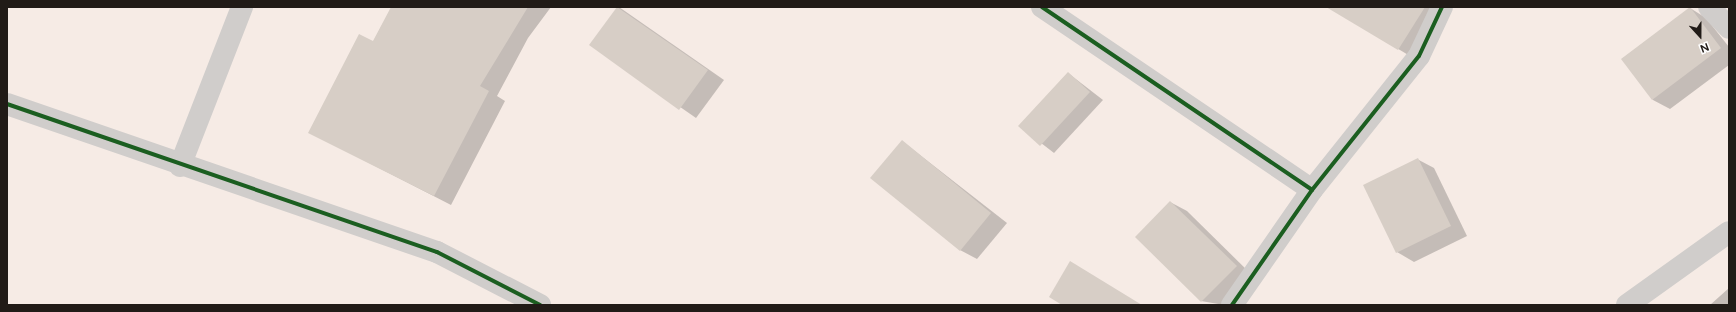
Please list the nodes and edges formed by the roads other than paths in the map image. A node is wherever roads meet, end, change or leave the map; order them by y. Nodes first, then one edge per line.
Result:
1 (242, 7) edge
2 (1042, 7) edge
3 (1442, 7) edge
4 (1709, 7) edge
5 (1729, 28) edge
6 (7, 104) edge
7 (180, 166) junction
8 (1312, 190) junction
9 (1729, 232) edge
10 (540, 305) edge
11 (1232, 305) edge
12 (1627, 305) edge

1 - 7 street
2 - 8 street
3 - 8 street
4 - 5 street
6 - 7 street
7 - 10 street
8 - 11 street
9 - 12 street

